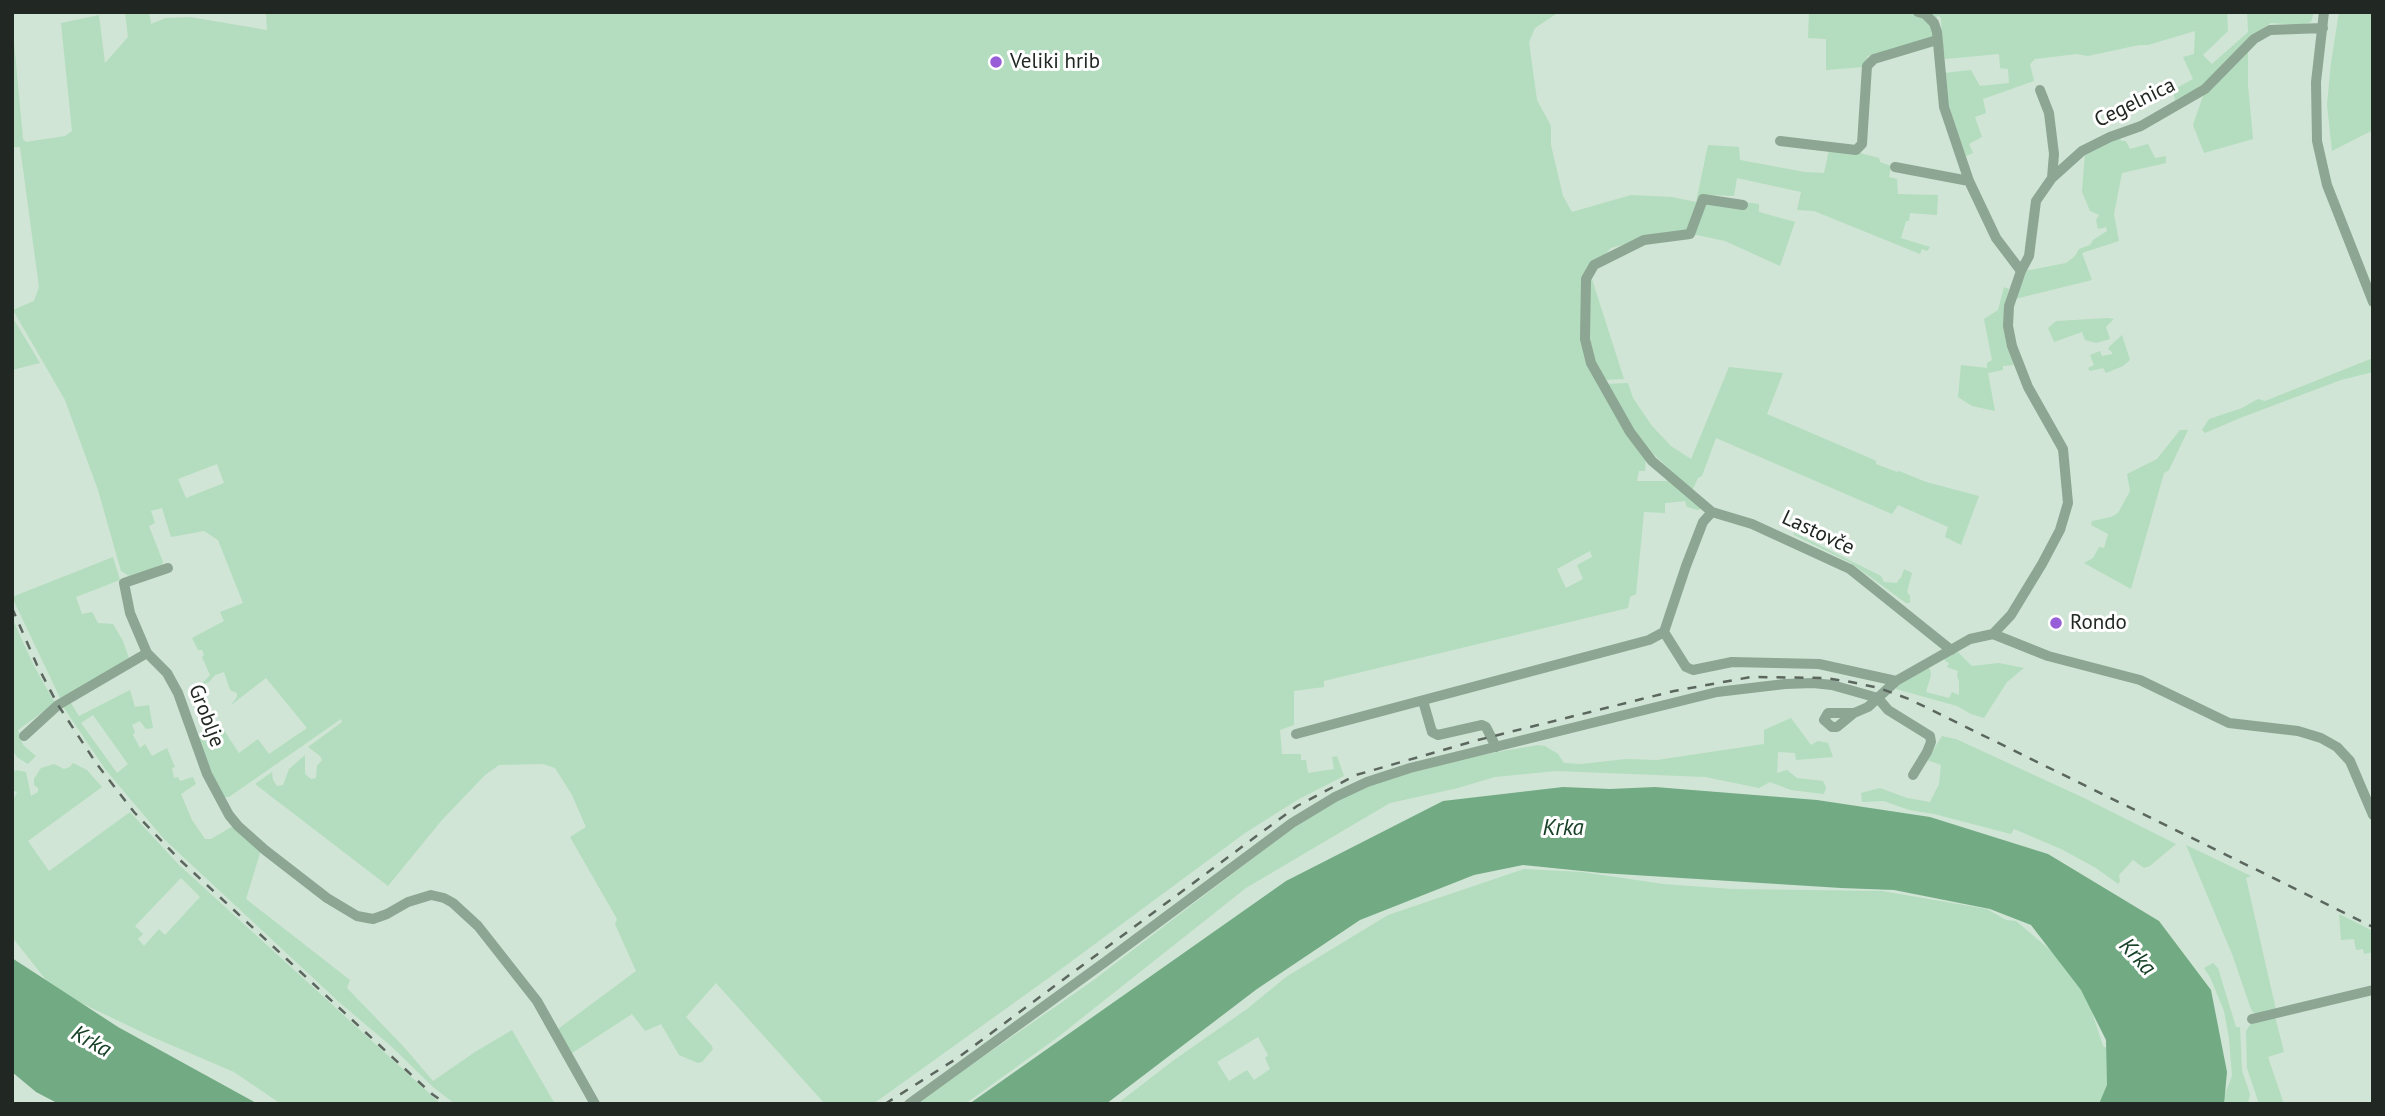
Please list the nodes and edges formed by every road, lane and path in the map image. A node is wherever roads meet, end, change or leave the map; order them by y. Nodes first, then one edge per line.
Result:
1 (1918, 12) edge
2 (2324, 12) edge
3 (2323, 28) junction
4 (1937, 40) junction
5 (2040, 90) dead end
6 (1780, 141) dead end
7 (1895, 167) dead end
8 (2052, 177) junction
9 (1969, 181) junction
10 (1743, 205) dead end
11 (2021, 271) junction
12 (2373, 302) edge
13 (1712, 512) junction
14 (168, 568) dead end
15 (1664, 632) junction
16 (1993, 634) junction
17 (1951, 650) junction
18 (147, 653) junction
19 (1896, 681) junction
20 (1878, 698) junction
21 (1423, 701) junction
22 (1854, 713) dead end
23 (1296, 734) dead end
24 (24, 736) dead end
25 (1496, 747) junction
26 (1913, 775) dead end
27 (2373, 815) edge
28 (2373, 990) edge
29 (2252, 1018) dead end
30 (595, 1104) edge
31 (909, 1104) edge

1 - 4 street
2 - 3 street
3 - 8 street, Cegelnica
3 - 12 street
4 - 6 street
4 - 9 street
5 - 8 street
7 - 9 street
8 - 11 street, Cegelnica
9 - 11 street
10 - 13 street
11 - 16 street, Cegelnica
13 - 15 street
13 - 17 street, Lastovče
14 - 18 street, Groblje
15 - 19 street
15 - 21 street
16 - 17 street
16 - 27 street
17 - 19 street
18 - 24 street
18 - 30 street, Groblje
19 - 20 street
20 - 22 street
20 - 25 street
20 - 26 street
21 - 23 street
21 - 25 street
25 - 31 street
28 - 29 street

